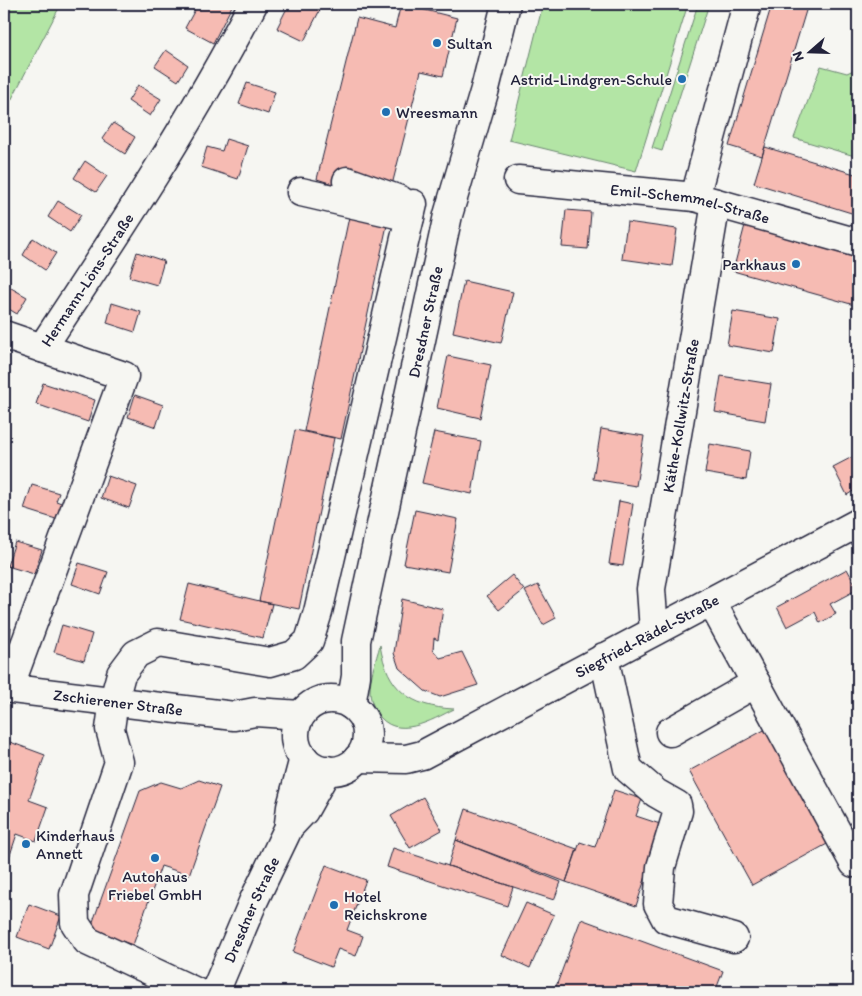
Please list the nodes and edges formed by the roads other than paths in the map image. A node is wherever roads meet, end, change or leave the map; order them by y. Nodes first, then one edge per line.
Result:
1 (253, 4) edge
2 (506, 4) edge
3 (747, 4) edge
4 (518, 180) dead end
5 (347, 181) dead end
6 (302, 192) dead end
7 (706, 200) junction
8 (411, 211) junction
9 (448, 215) junction
10 (858, 243) edge
11 (4, 335) edge
12 (42, 348) junction
13 (858, 523) edge
14 (711, 601) junction
15 (654, 631) junction
16 (604, 657) junction
17 (756, 684) junction
18 (6, 688) edge
19 (114, 700) junction
20 (340, 702) junction
21 (366, 731) junction
22 (670, 732) dead end
23 (307, 746) junction
24 (434, 747) junction
25 (358, 758) junction
26 (854, 863) dead end
27 (734, 938) dead end
28 (196, 992) edge
29 (215, 992) edge

1 - 12 street, Hermann-Löns-Straße
2 - 9 street, Dresdner Straße
3 - 7 street, Käthe-Kollwitz-Straße
4 - 7 street, Emil-Schemmel-Straße
5 - 8 street
6 - 8 street
7 - 10 street, Emil-Schemmel-Straße
7 - 15 street, Käthe-Kollwitz-Straße
8 - 9 street
8 - 19 street
9 - 20 street, Dresdner Straße
11 - 12 street
12 - 18 street, Hermann-Löns-Straße
13 - 14 street, Siegfried-Rädel-Straße
14 - 15 street, Siegfried-Rädel-Straße
14 - 17 street
15 - 16 street, Siegfried-Rädel-Straße
16 - 24 street, Siegfried-Rädel-Straße
16 - 27 street
17 - 22 street
17 - 26 street
18 - 19 street, Zschierener Straße
19 - 23 street, Zschierener Straße
19 - 28 street
20 - 21 street
20 - 23 street
21 - 24 street
21 - 25 street
23 - 25 street
23 - 29 street, Dresdner Straße
24 - 25 street, Siegfried-Rädel-Straße

